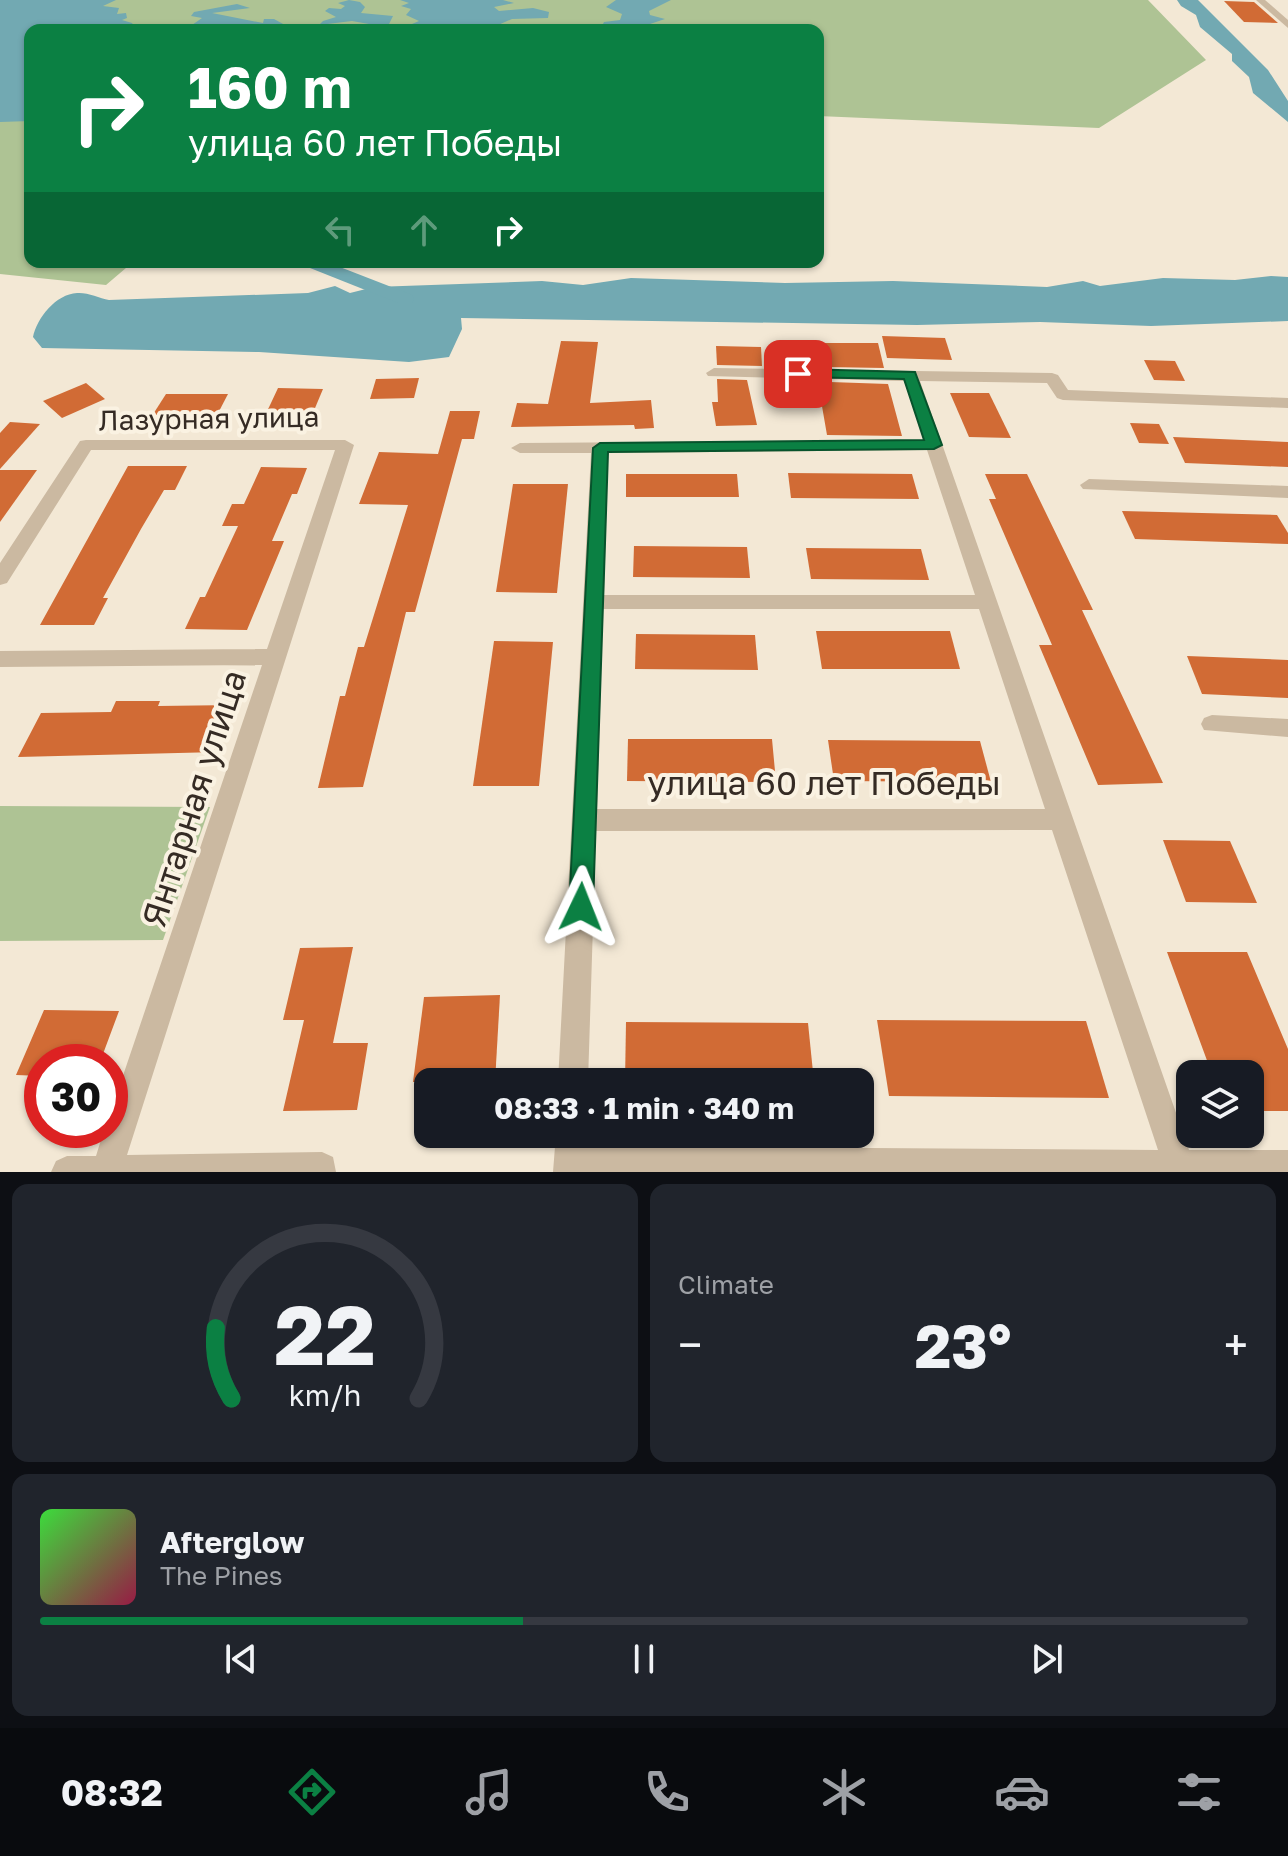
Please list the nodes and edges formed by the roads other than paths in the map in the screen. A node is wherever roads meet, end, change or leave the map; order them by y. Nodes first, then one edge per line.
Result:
1 (1260, 0) edge
2 (1288, 25) edge
3 (714, 373) dead end
4 (910, 375) junction
5 (1288, 403) edge
6 (345, 445) joint
7 (934, 445) junction
8 (520, 448) dead end
9 (600, 448) junction
10 (1089, 485) dead end
11 (1288, 492) edge
12 (0, 578) edge
13 (594, 602) junction
14 (987, 602) junction
15 (275, 657) junction
16 (0, 659) edge
17 (1212, 724) dead end
18 (1288, 728) edge
19 (1063, 819) junction
20 (584, 820) junction
21 (574, 1068) edge
22 (570, 1156) edge
23 (1288, 1166) edge
24 (322, 1168) dead end
25 (1180, 1169) edge
26 (67, 1172) edge
27 (106, 1172) edge

1 - 2 street
3 - 4 street
4 - 5 street
4 - 7 street, улица 60 лет Победы
6 - 12 street, Лазурная улица
6 - 15 street, Янтарная улица
7 - 9 street
7 - 14 street, улица 60 лет Победы
8 - 9 street
9 - 13 street
10 - 11 street
13 - 14 street
13 - 20 street
14 - 19 street, улица 60 лет Победы
15 - 16 street
15 - 27 street, Янтарная улица
17 - 18 street
19 - 20 street, улица 60 лет Победы
19 - 25 street, улица 60 лет Победы
20 - 21 street
22 - 25 street
23 - 25 street
24 - 27 street
26 - 27 street

